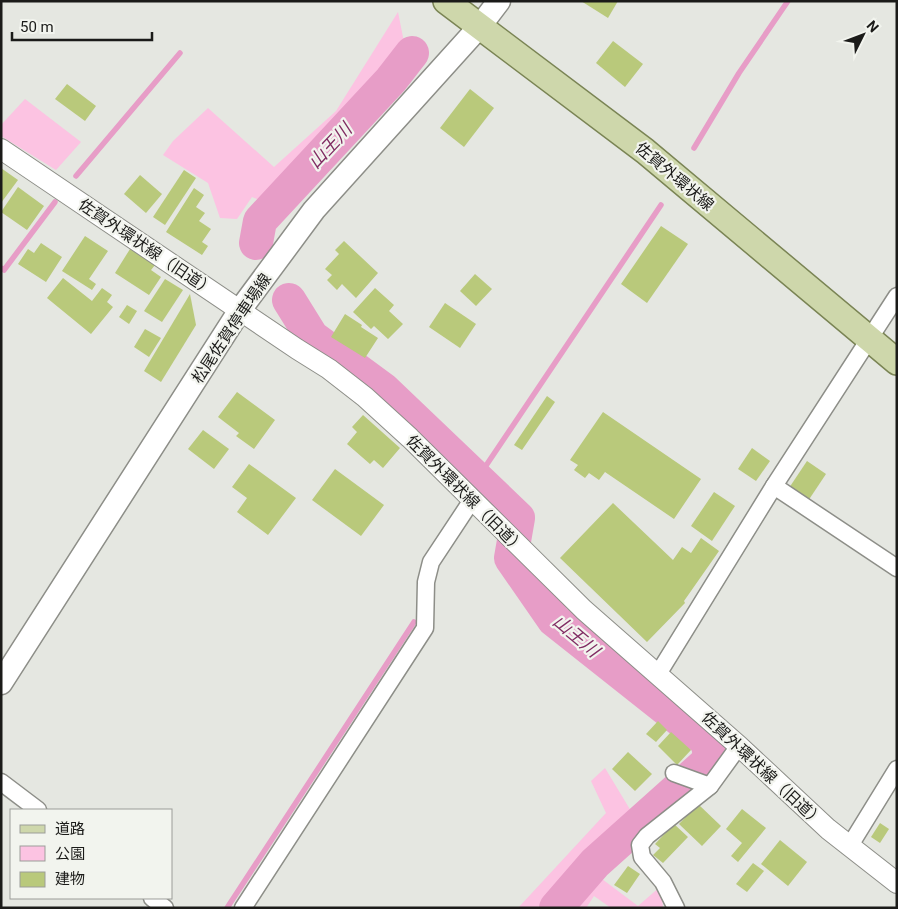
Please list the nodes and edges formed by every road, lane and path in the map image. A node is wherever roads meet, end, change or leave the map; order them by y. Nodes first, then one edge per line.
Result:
1 (446, 1) edge
2 (499, 1) edge
3 (480, 26) junction
4 (1, 150) edge
5 (897, 296) edge
6 (240, 310) junction
7 (869, 338) junction
8 (897, 362) edge
9 (774, 486) junction
10 (472, 500) junction
11 (897, 568) edge
12 (658, 674) junction
13 (1, 683) edge
14 (739, 746) junction
15 (897, 769) edge
16 (674, 774) dead end
17 (1, 782) edge
18 (710, 786) junction
19 (37, 809) edge
20 (849, 847) junction
21 (897, 883) edge
22 (153, 899) edge
23 (165, 908) edge
24 (243, 908) edge
25 (676, 908) edge

1 - 3 main road, 佐賀外環状線
2 - 3 main road, 松尾佐賀停車場線
3 - 6 main road, 松尾佐賀停車場線
3 - 7 main road, 佐賀外環状線
4 - 6 street, 佐賀外環状線（旧道）
5 - 7 street
6 - 10 street, 佐賀外環状線（旧道）
6 - 13 main road, 松尾佐賀停車場線
7 - 8 main road, 佐賀外環状線
7 - 9 street
9 - 11 street
9 - 12 street
10 - 12 street, 佐賀外環状線（旧道）
10 - 24 street
12 - 14 street, 佐賀外環状線（旧道）
14 - 18 street
14 - 20 street, 佐賀外環状線（旧道）
15 - 20 street
16 - 18 street
17 - 19 street
18 - 25 street
20 - 21 street, 佐賀外環状線（旧道）
22 - 23 street

